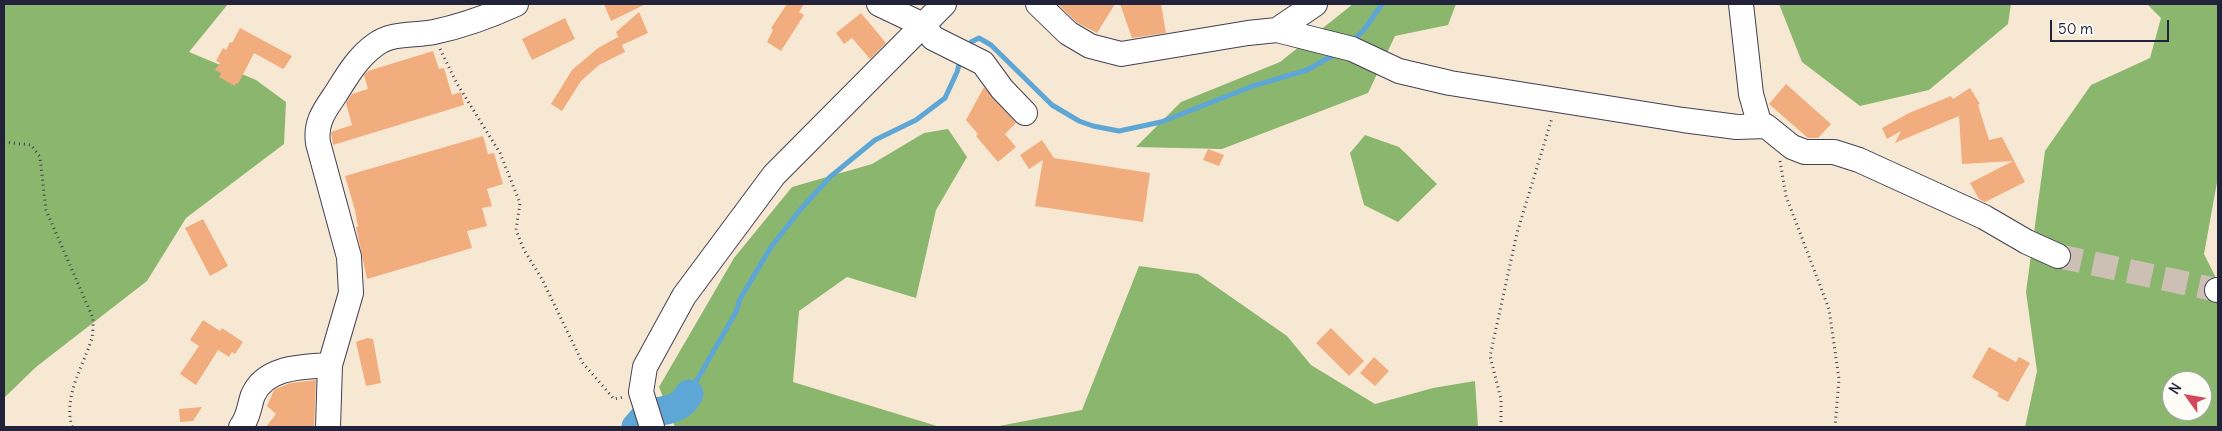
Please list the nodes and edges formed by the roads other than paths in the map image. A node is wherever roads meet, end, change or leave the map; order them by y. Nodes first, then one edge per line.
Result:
1 (516, 4) edge
2 (879, 4) edge
3 (944, 4) edge
4 (1038, 4) edge
5 (1316, 4) edge
6 (1741, 4) edge
7 (923, 25) junction
8 (1277, 30) junction
9 (1025, 113) dead end
10 (1760, 126) junction
11 (2058, 256) tunnel mouth
12 (330, 365) junction
13 (241, 427) edge
14 (328, 427) edge
15 (652, 427) edge

1 - 12 street
2 - 7 street
3 - 7 street
4 - 8 street
5 - 8 street
6 - 10 street
7 - 9 street
7 - 15 street
8 - 10 street
10 - 11 street
12 - 13 street
12 - 14 street

